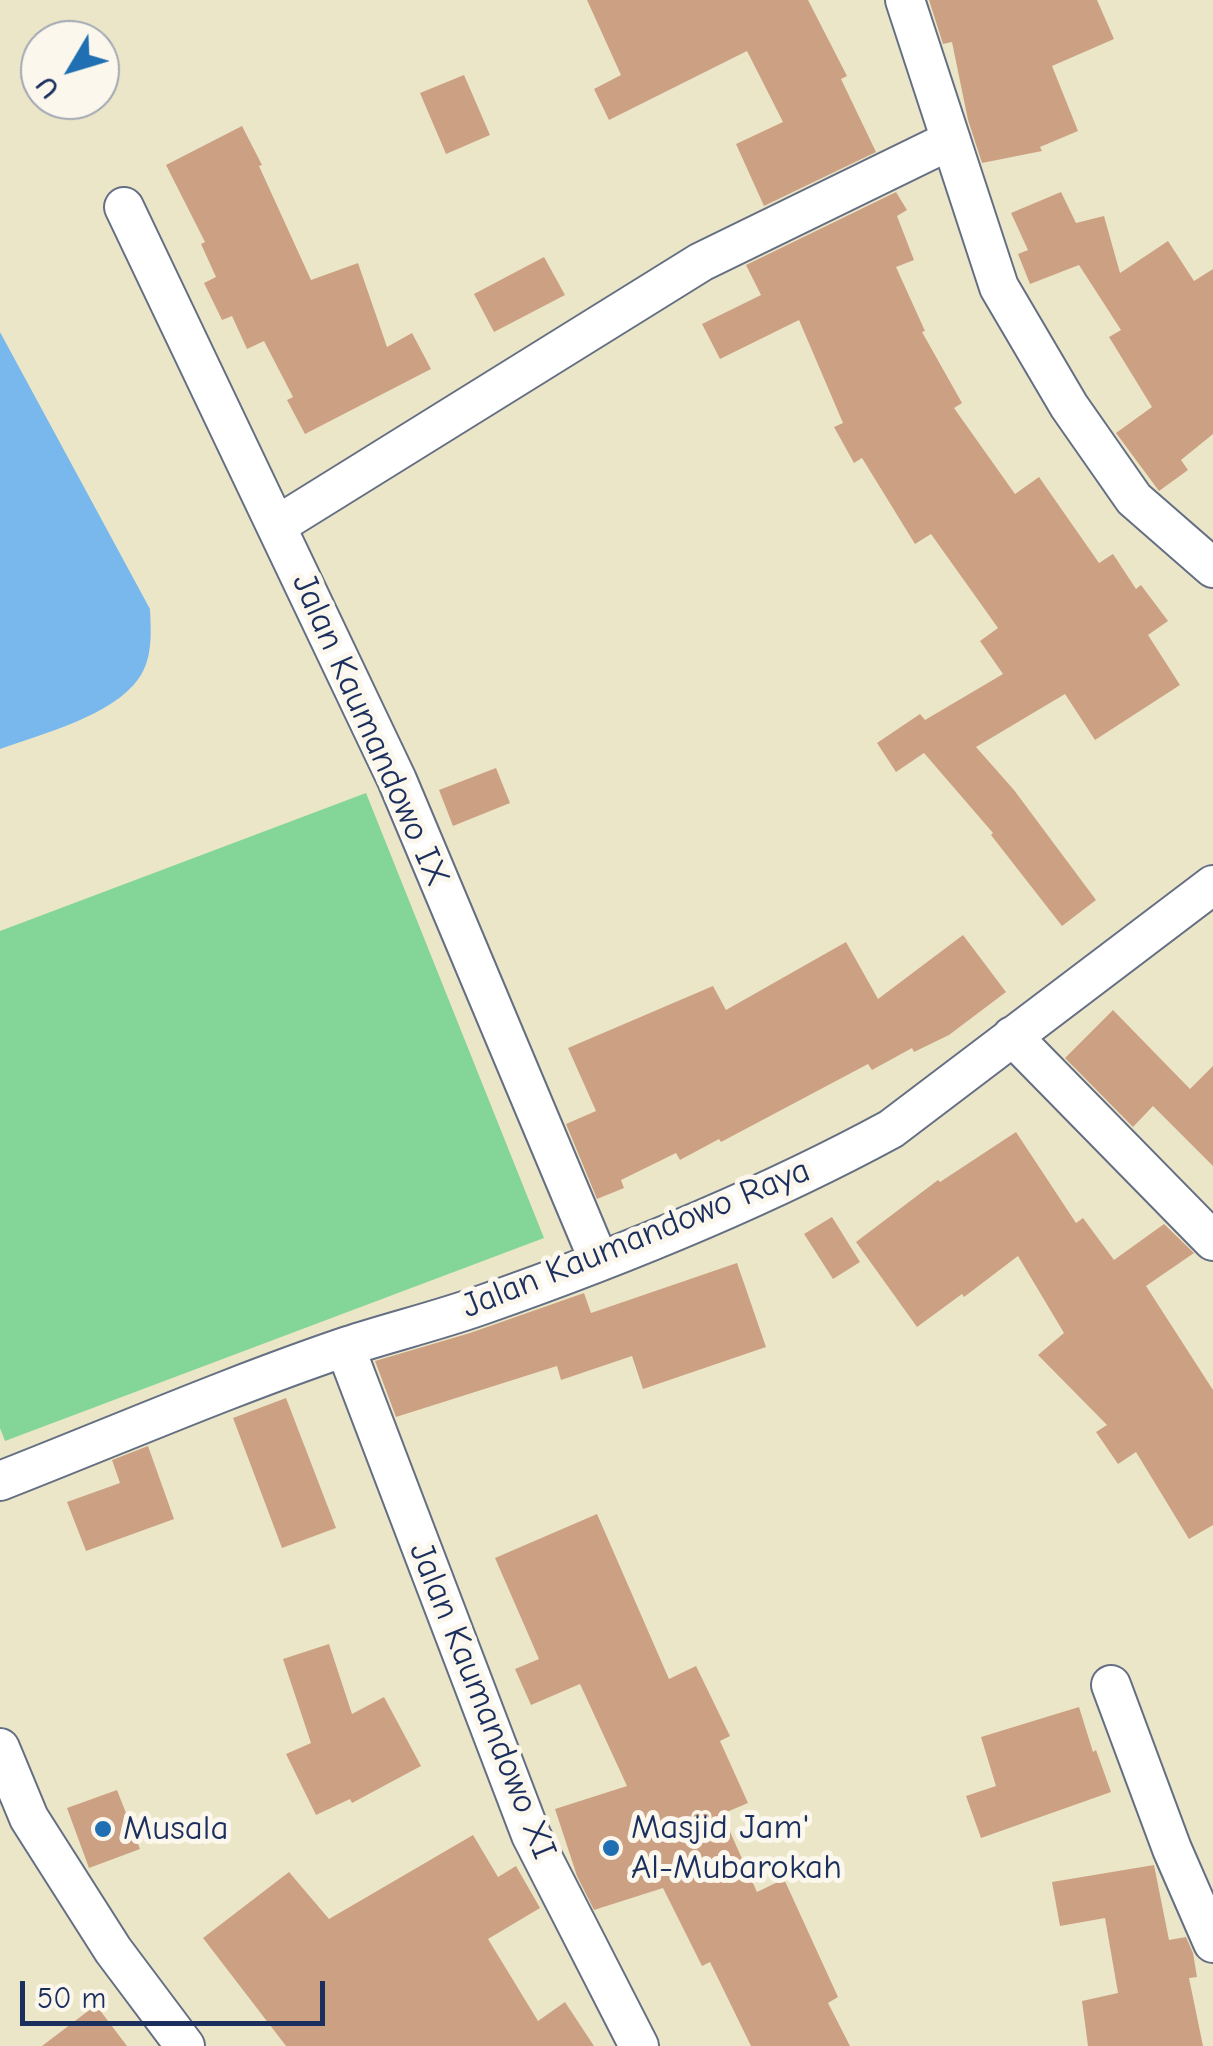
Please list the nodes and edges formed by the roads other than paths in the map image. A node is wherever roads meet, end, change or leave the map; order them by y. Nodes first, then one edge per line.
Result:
1 (906, 0) edge
2 (952, 140) junction
3 (124, 207) dead end
4 (276, 526) junction
5 (1213, 568) edge
6 (1213, 885) edge
7 (1012, 1036) junction
8 (1213, 1242) edge
9 (599, 1261) junction
10 (345, 1347) junction
11 (0, 1481) edge
12 (1111, 1685) dead end
13 (0, 1748) edge
14 (1213, 1942) edge
15 (185, 2046) edge
16 (638, 2046) edge

1 - 2 street
2 - 4 street
2 - 5 street
3 - 4 street, Jalan Kaumandowo IX
4 - 9 street, Jalan Kaumandowo IX
6 - 7 street, Jalan Kaumandowo Raya
7 - 8 street
7 - 9 street, Jalan Kaumandowo Raya
9 - 10 street, Jalan Kaumandowo Raya
10 - 11 street, Jalan Kaumandowo Raya
10 - 16 street, Jalan Kaumandowo XI
12 - 14 street
13 - 15 street

